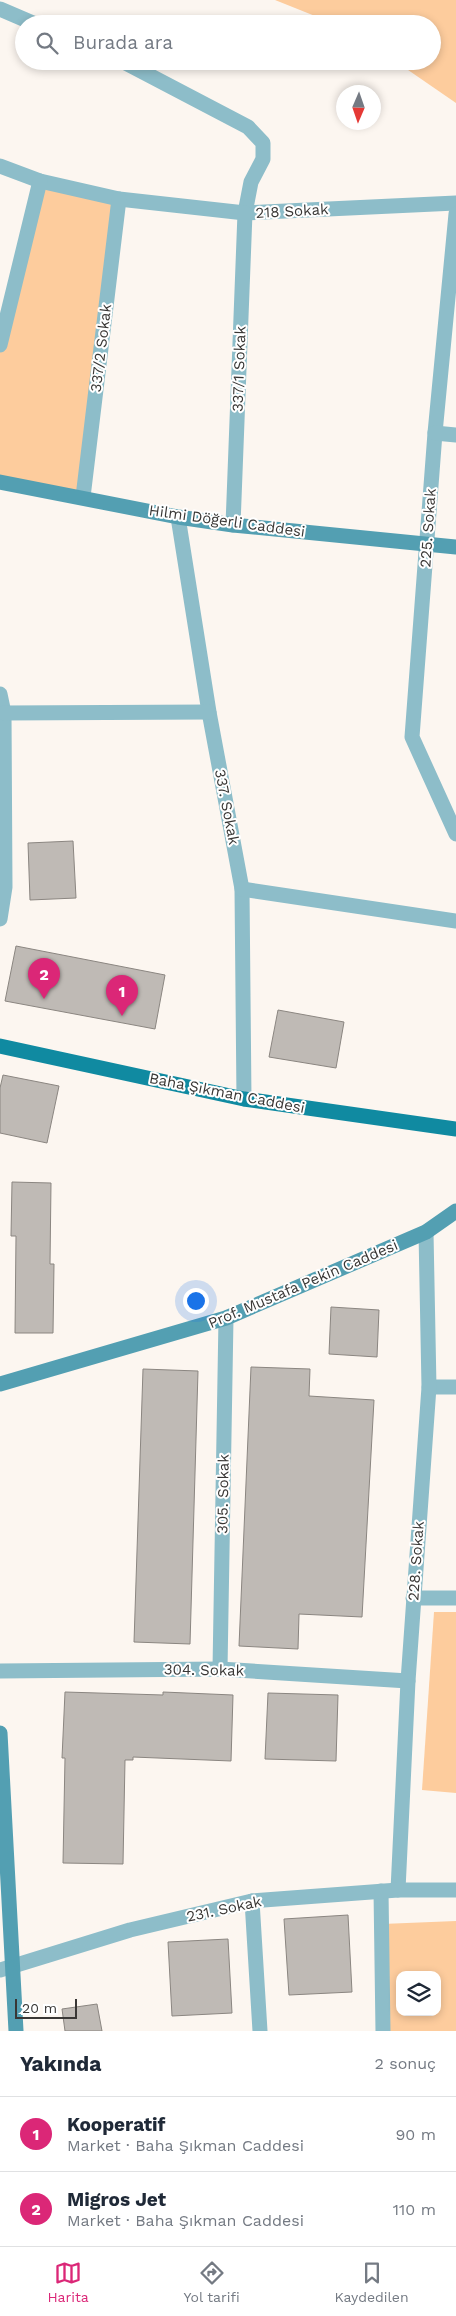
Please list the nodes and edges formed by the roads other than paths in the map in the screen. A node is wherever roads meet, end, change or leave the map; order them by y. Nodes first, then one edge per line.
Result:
1 (0, 9) edge
2 (15, 15) edge
3 (139, 70) edge
4 (0, 166) edge
5 (40, 181) junction
6 (119, 199) junction
7 (456, 203) edge
8 (245, 213) junction
9 (456, 214) edge
10 (451, 324) edge
11 (0, 345) edge
12 (435, 433) junction
13 (456, 434) edge
14 (0, 482) edge
15 (83, 497) junction
16 (178, 517) junction
17 (233, 525) junction
18 (427, 544) junction
19 (456, 547) edge
20 (0, 694) edge
21 (209, 712) junction
22 (4, 713) junction
23 (456, 834) edge
24 (242, 889) junction
25 (0, 919) edge
26 (456, 921) edge
27 (0, 1046) edge
28 (244, 1099) junction
29 (456, 1128) edge
30 (456, 1211) edge
31 (426, 1232) junction
32 (226, 1318) junction
33 (0, 1384) edge
34 (429, 1387) junction
35 (456, 1387) edge
36 (413, 1598) junction
37 (456, 1598) edge
38 (220, 1669) junction
39 (0, 1671) edge
40 (408, 1681) junction
41 (0, 1733) edge
42 (398, 1890) junction
43 (456, 1890) edge
44 (381, 1891) junction
45 (252, 1901) junction
46 (6, 1968) edge
47 (16, 2031) edge
48 (260, 2031) edge
49 (383, 2031) edge

1 - 2 street
3 - 8 street, 218 Sokak
4 - 5 street
5 - 6 street
5 - 11 street
6 - 8 street
6 - 15 street, 337/2 Sokak
7 - 8 street, 218 Sokak
8 - 17 street, 337/1 Sokak
9 - 10 street, 225. Sokak
10 - 12 street, 225. Sokak
12 - 13 street
12 - 18 street, 225. Sokak
14 - 15 street, Hilmi Döğerli Caddesi
15 - 16 street, Hilmi Döğerli Caddesi
16 - 17 street, Hilmi Döğerli Caddesi
16 - 21 street, 337. Sokak
17 - 18 street, Hilmi Döğerli Caddesi
18 - 19 street, Hilmi Döğerli Caddesi
18 - 23 street, 225. Sokak
20 - 22 street
21 - 22 street
21 - 24 street, 337. Sokak
22 - 25 street
24 - 26 street
24 - 28 street, 337. Sokak
27 - 28 main road, Baha Şıkman Caddesi
28 - 29 main road, Baha Şıkman Caddesi
30 - 31 street, Prof. Mustafa Pekin Caddesi
31 - 32 street, Prof. Mustafa Pekin Caddesi
31 - 34 street, 228. Sokak
32 - 33 street, Prof. Mustafa Pekin Caddesi
32 - 38 street, 305. Sokak
34 - 35 street
34 - 36 street, 228. Sokak
36 - 37 street
36 - 40 street, 228. Sokak
38 - 39 street, 304. Sokak
38 - 40 street, 304. Sokak
40 - 42 street, 228. Sokak
41 - 46 street
42 - 43 street, 231. Sokak
42 - 44 street, 231. Sokak
44 - 45 street, 231. Sokak
44 - 49 street
45 - 46 street, 231. Sokak
45 - 48 street
46 - 47 street

